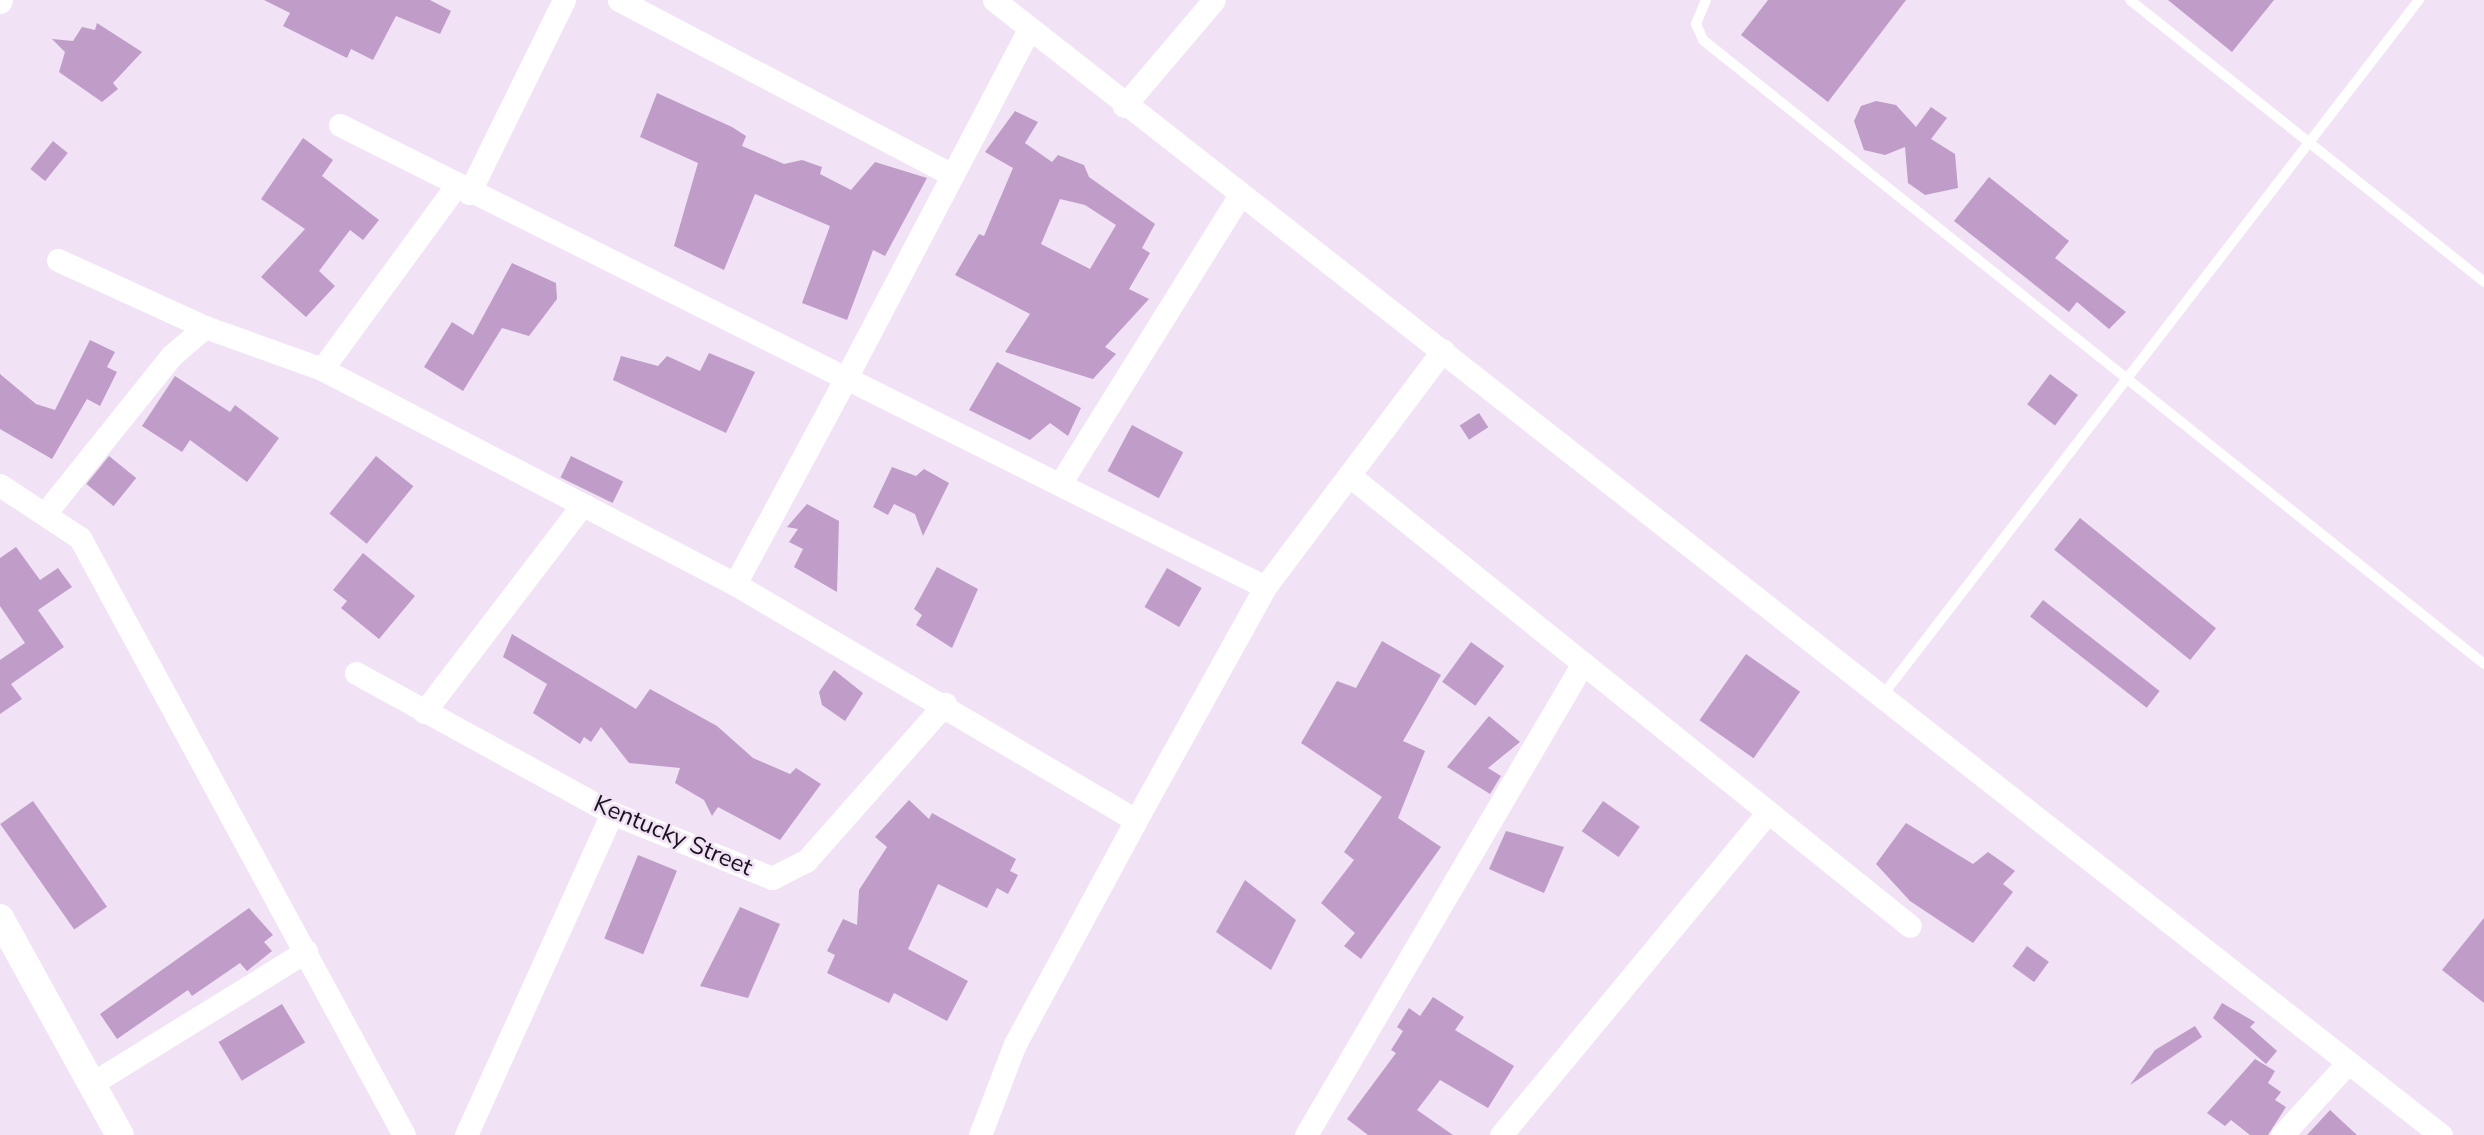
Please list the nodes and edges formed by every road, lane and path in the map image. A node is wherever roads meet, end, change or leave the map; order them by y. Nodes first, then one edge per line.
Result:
1 (564, 0) edge
2 (618, 0) edge
3 (994, 0) edge
4 (1214, 0) edge
5 (1706, 0) edge
6 (2130, 0) edge
7 (2418, 0) edge
8 (1030, 28) junction
9 (1124, 106) junction
10 (340, 125) dead end
11 (2309, 143) junction
12 (950, 174) junction
13 (462, 190) junction
14 (1240, 195) junction
15 (58, 260) dead end
16 (2484, 282) edge
17 (205, 327) junction
18 (1443, 350) junction
19 (321, 369) junction
20 (846, 378) junction
21 (2127, 380) junction
22 (1350, 476) junction
23 (1059, 484) junction
24 (0, 485) edge
25 (580, 508) junction
26 (47, 511) junction
27 (735, 584) junction
28 (1265, 587) junction
29 (1583, 663) junction
30 (2484, 664) edge
31 (356, 673) dead end
32 (1881, 697) junction
33 (945, 704) junction
34 (424, 712) junction
35 (612, 813) junction
36 (1767, 814) junction
37 (1136, 820) junction
38 (0, 918) edge
39 (1910, 926) dead end
40 (306, 951) junction
41 (2346, 1065) junction
42 (91, 1084) junction
43 (120, 1135) edge
44 (404, 1135) edge
45 (466, 1135) edge
46 (980, 1135) edge
47 (1306, 1135) edge
48 (1501, 1135) edge
49 (2282, 1135) edge
50 (2441, 1135) edge

1 - 13 street
2 - 12 street
3 - 8 street
4 - 9 street
5 - 21 lane
6 - 11 lane
7 - 11 lane
8 - 9 street
8 - 12 street
9 - 14 street
10 - 13 street
11 - 16 lane
11 - 21 lane
12 - 20 street
13 - 19 street
13 - 20 street
14 - 18 street
14 - 23 street
15 - 17 street
17 - 19 street
17 - 26 street
18 - 22 street
18 - 32 street
19 - 25 street
20 - 23 street
20 - 27 street
21 - 30 lane
21 - 32 lane
22 - 28 street
22 - 29 street
23 - 28 street
24 - 26 street
25 - 27 street
25 - 34 street
26 - 40 street
27 - 33 street
28 - 37 street
29 - 36 street
29 - 47 street
31 - 34 street, Kentucky Street
32 - 41 street
33 - 35 street, Kentucky Street
33 - 37 street
34 - 35 street, Kentucky Street
35 - 45 street
36 - 39 street
36 - 48 street
37 - 46 street
38 - 42 street
40 - 42 street
40 - 44 street
41 - 49 street
41 - 50 street
42 - 43 street

